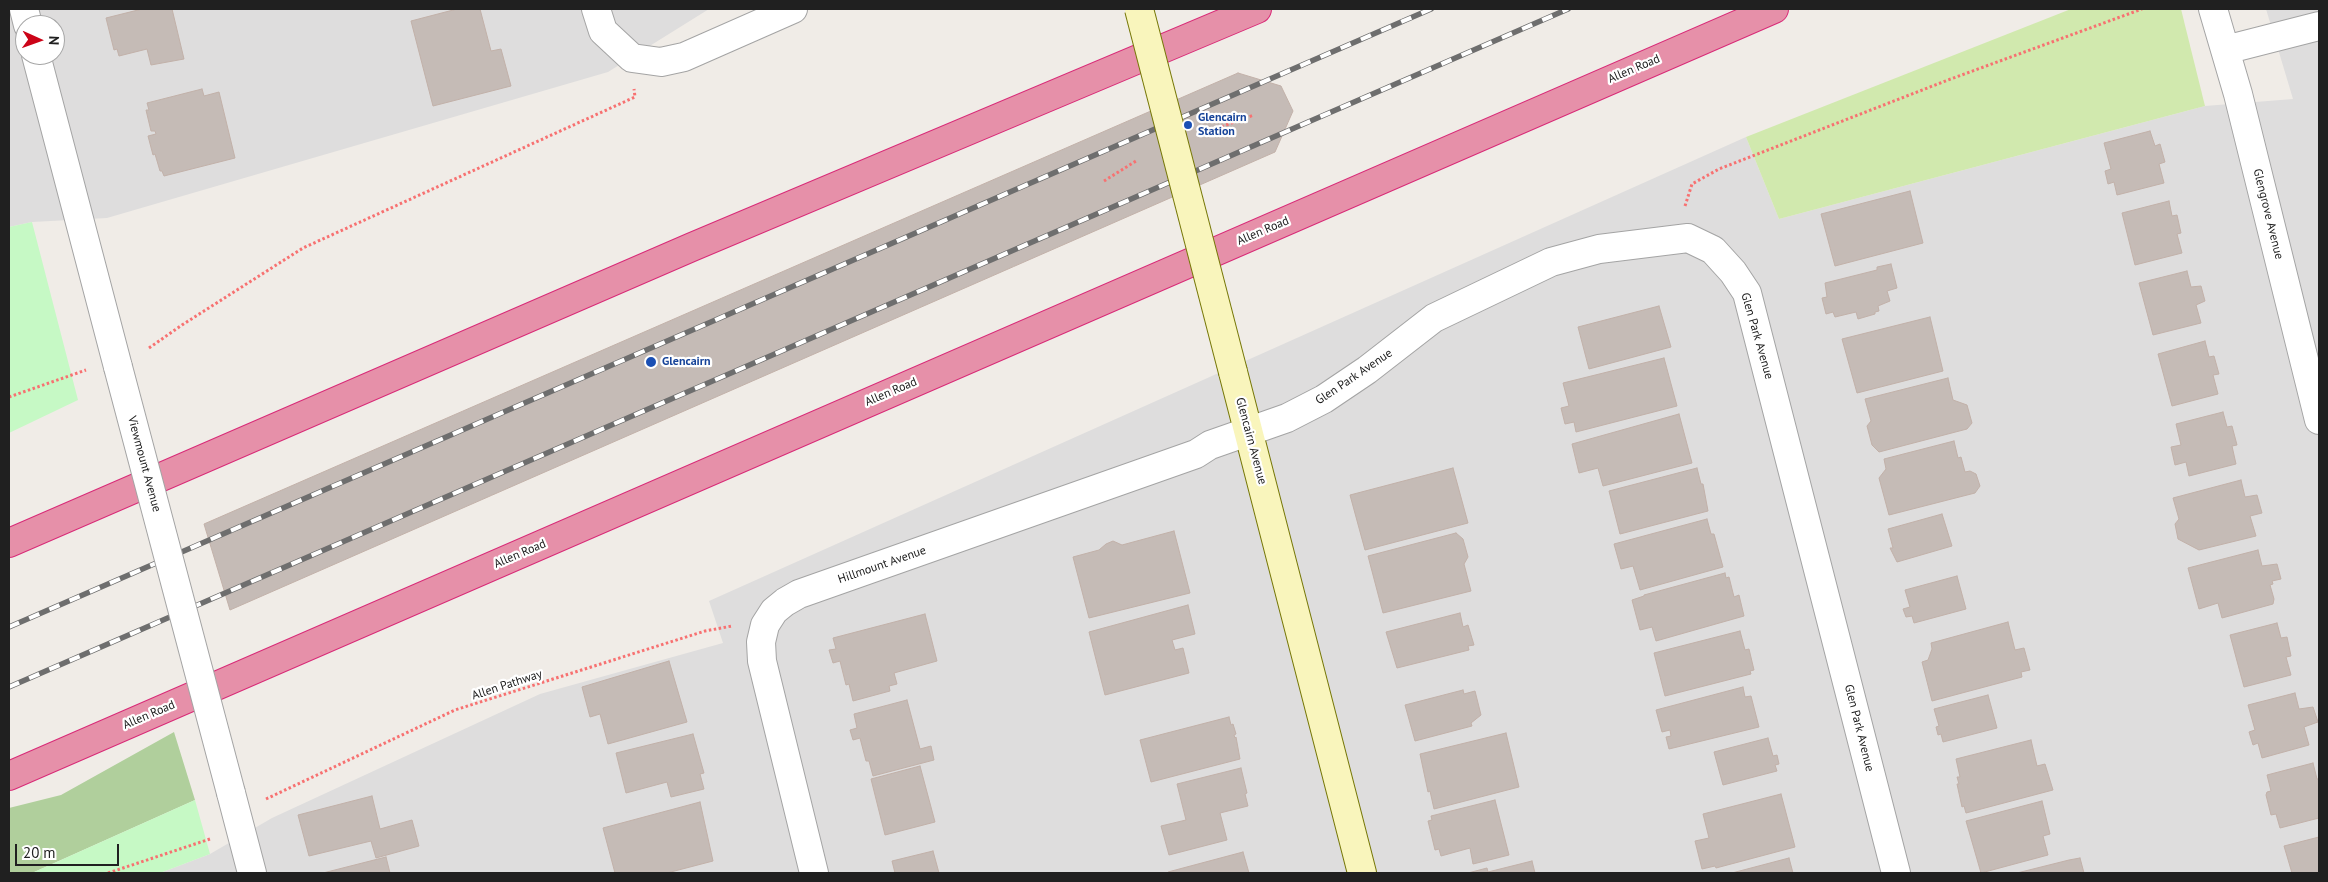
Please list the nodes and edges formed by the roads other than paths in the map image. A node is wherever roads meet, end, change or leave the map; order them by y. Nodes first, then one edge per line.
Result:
1 (596, 9) edge
2 (793, 9) edge
3 (1139, 9) edge
4 (1257, 9) edge
5 (1774, 9) edge
6 (2213, 9) edge
7 (2319, 26) edge
8 (2225, 50) junction
9 (39, 65) edge
10 (2319, 420) edge
11 (1248, 432) junction
12 (9, 543) edge
13 (9, 776) edge
14 (252, 873) edge
15 (814, 873) edge
16 (1362, 873) edge
17 (1896, 873) edge

1 - 2 street
3 - 11 street, Glencairn Avenue, bridge
4 - 12 highway
5 - 13 highway, Allen Road
6 - 8 street, Glengrove Avenue
7 - 8 street
8 - 10 street, Glengrove Avenue
9 - 14 street, Viewmount Avenue, bridge
11 - 15 street, Hillmount Avenue
11 - 16 street, Glencairn Avenue
11 - 17 street, Glen Park Avenue

